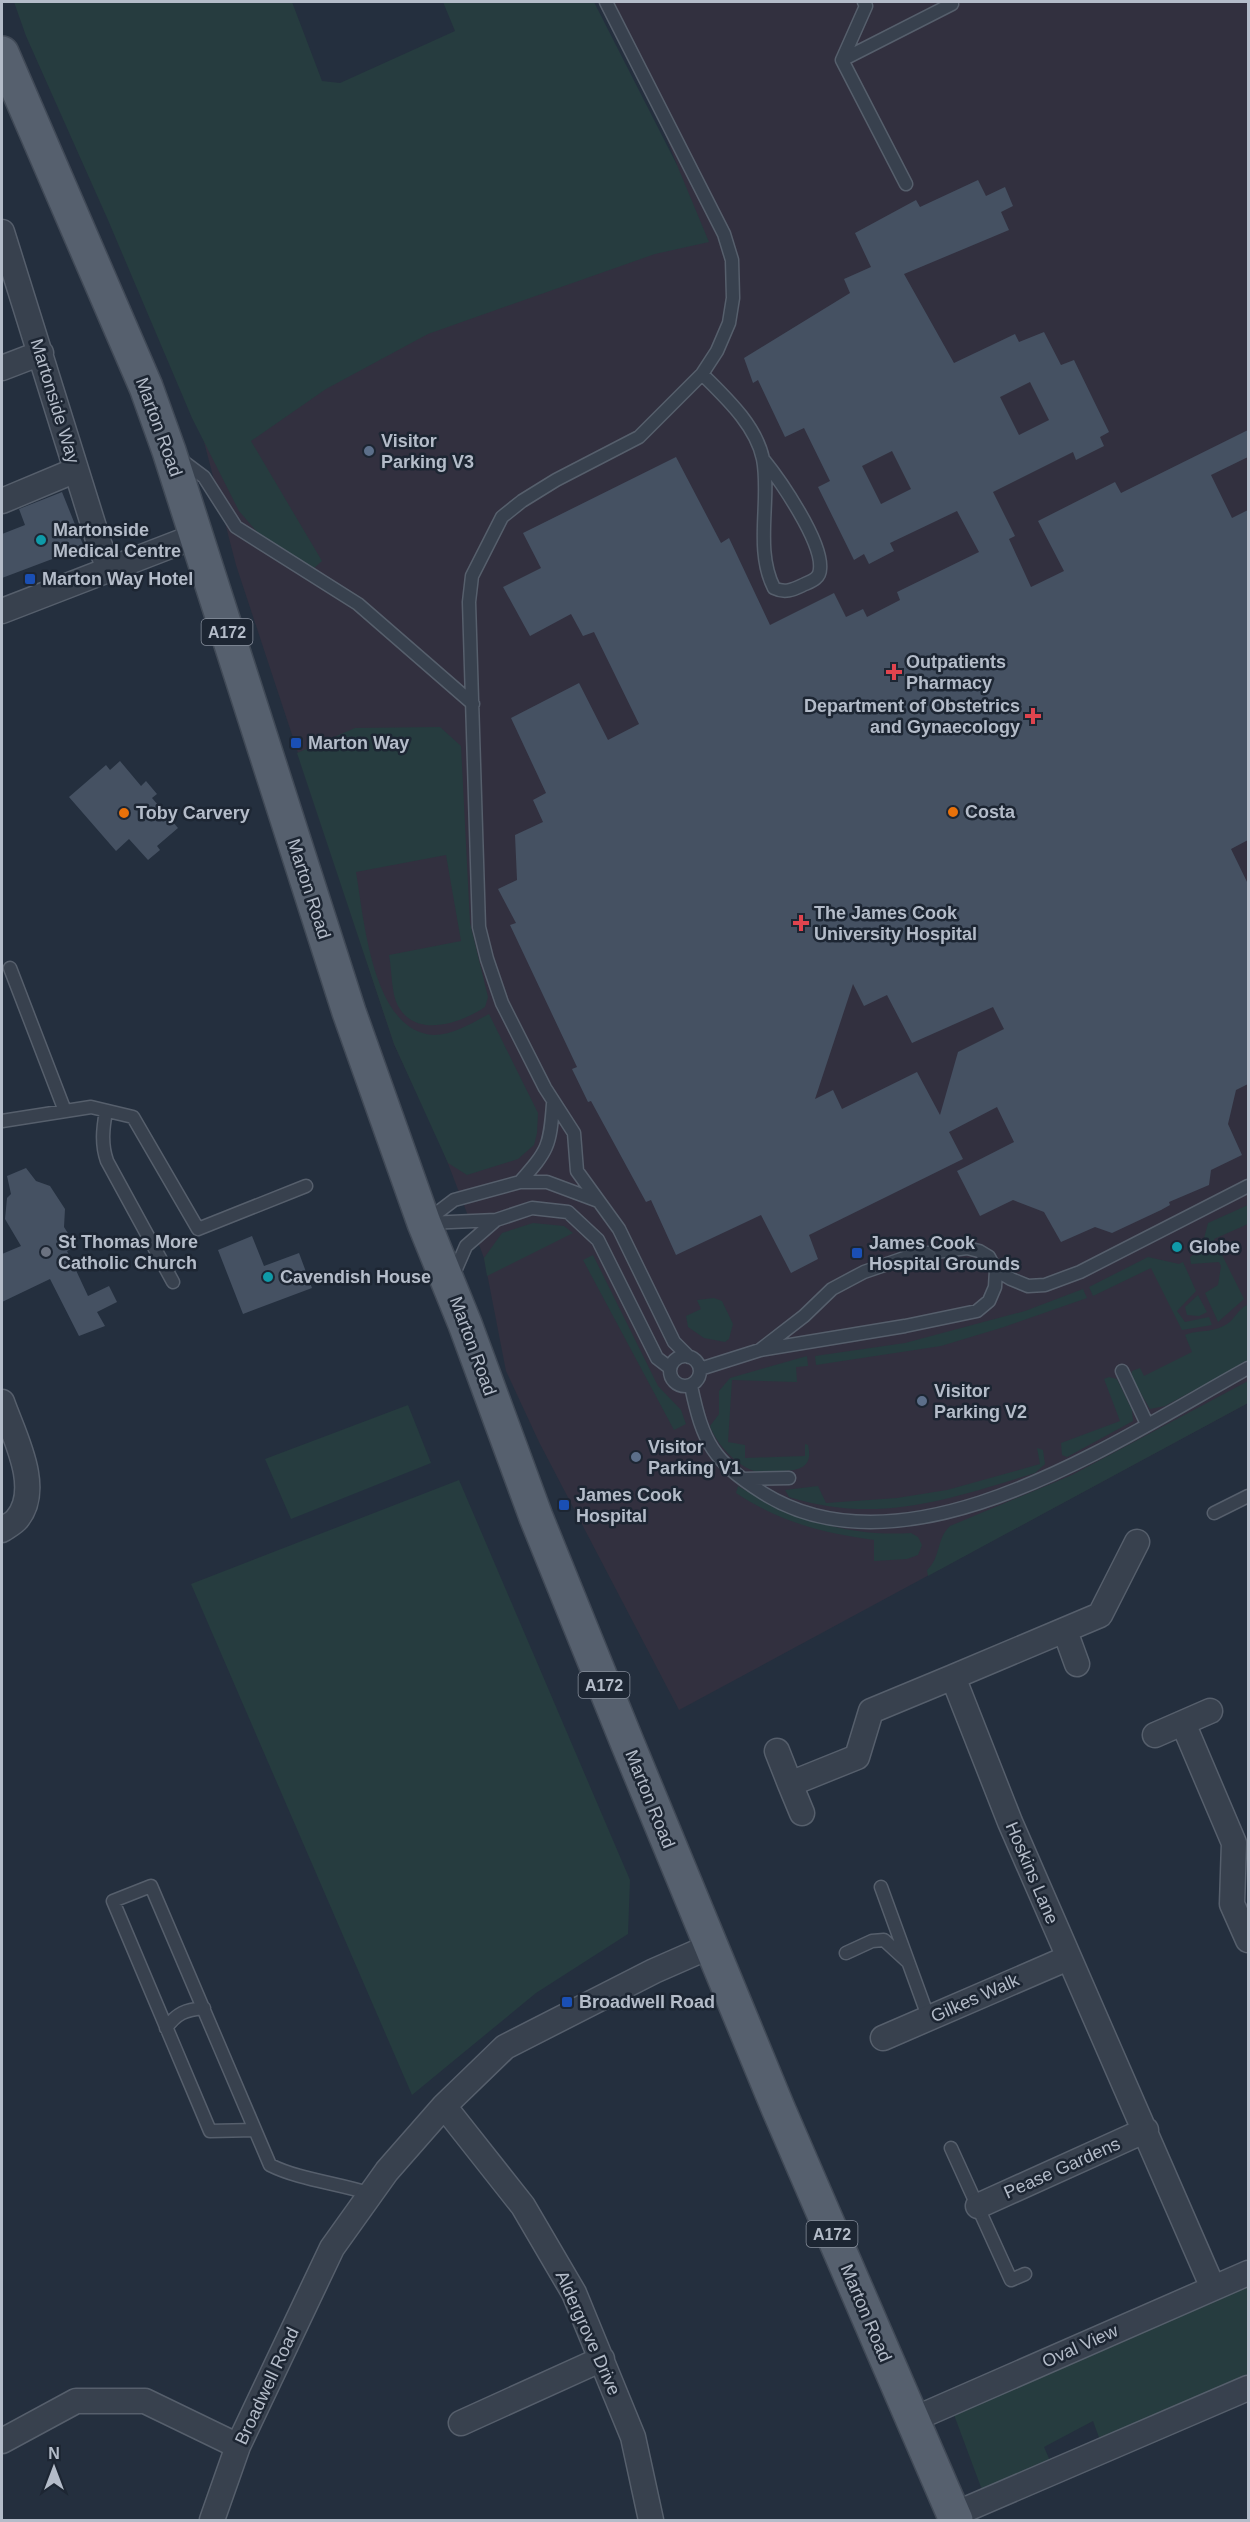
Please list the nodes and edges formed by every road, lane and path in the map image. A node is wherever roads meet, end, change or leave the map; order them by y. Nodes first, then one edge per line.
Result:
1 (606, 2) edge
2 (864, 2) edge
3 (951, 2) edge
4 (2, 53) edge
5 (842, 60) junction
6 (906, 184) dead end
7 (2, 232) edge
8 (41, 352) junction
9 (2, 368) edge
10 (702, 374) junction
11 (169, 451) junction
12 (763, 459) junction
13 (76, 470) junction
14 (2, 501) edge
15 (196, 536) junction
16 (109, 568) junction
17 (2, 611) edge
18 (472, 704) junction
19 (10, 968) dead end
20 (553, 1104) junction
21 (65, 1111) junction
22 (106, 1111) junction
23 (2, 1121) edge
24 (520, 1182) junction
25 (306, 1186) dead end
26 (1248, 1186) edge
27 (599, 1202) junction
28 (495, 1220) junction
29 (424, 1223) junction
30 (996, 1270) junction
31 (173, 1282) dead end
32 (449, 1284) junction
33 (760, 1350) junction
34 (689, 1357) junction
35 (670, 1368) junction
36 (1248, 1368) edge
37 (700, 1369) junction
38 (1122, 1371) dead end
39 (691, 1386) junction
40 (2, 1402) edge
41 (1147, 1424) junction
42 (789, 1478) dead end
43 (741, 1479) junction
44 (1248, 1496) edge
45 (1214, 1513) dead end
46 (2, 1530) edge
47 (1137, 1542) dead end
48 (1065, 1631) junction
49 (1077, 1664) dead end
50 (953, 1677) junction
51 (1210, 1712) dead end
52 (1183, 1723) junction
53 (1155, 1735) dead end
54 (777, 1751) dead end
55 (790, 1784) junction
56 (802, 1813) dead end
57 (881, 1887) dead end
58 (1248, 1940) edge
59 (711, 1946) junction
60 (846, 1953) dead end
61 (1068, 1958) junction
62 (908, 1962) junction
63 (204, 2008) junction
64 (929, 2019) junction
65 (166, 2028) junction
66 (883, 2038) dead end
67 (444, 2106) junction
68 (255, 2130) junction
69 (1146, 2130) junction
70 (951, 2148) dead end
71 (371, 2194) junction
72 (978, 2206) junction
73 (1248, 2272) edge
74 (1025, 2274) dead end
75 (1213, 2288) junction
76 (602, 2359) junction
77 (1248, 2388) edge
78 (912, 2420) junction
79 (461, 2423) dead end
80 (2, 2441) edge
81 (238, 2446) junction
82 (954, 2518) edge
83 (212, 2520) edge
84 (651, 2520) edge

1 - 10 lane
2 - 5 lane
3 - 5 lane
4 - 11 main road, Marton Road / A172
5 - 6 lane
7 - 8 street, Martonside Way
8 - 9 street
8 - 13 street, Martonside Way
10 - 12 lane
10 - 18 lane
11 - 15 main road, Marton Road / A172
11 - 18 lane
12 - 12 lane
13 - 14 street
13 - 16 street, Martonside Way
15 - 16 street
15 - 29 main road, Marton Road / A172
16 - 17 street
18 - 20 lane
19 - 21 lane
20 - 24 lane
20 - 27 lane
21 - 22 lane
21 - 23 lane
22 - 25 lane
22 - 31 lane
24 - 27 lane
24 - 29 lane
26 - 30 lane
27 - 34 lane
28 - 29 lane
28 - 32 lane
28 - 35 lane
29 - 32 main road, Marton Road / A172
30 - 33 lane
30 - 33 lane
32 - 59 main road, Marton Road / A172
33 - 37 lane
34 - 35 lane
34 - 37 lane
35 - 39 lane
36 - 41 lane
37 - 39 lane
38 - 41 lane
39 - 43 lane
40 - 46 street
41 - 43 lane
42 - 43 lane
44 - 45 lane
47 - 48 street
48 - 49 street
48 - 50 street
50 - 55 street
50 - 61 street, Hoskins Lane
51 - 52 street
52 - 53 street
52 - 58 street
54 - 55 street
55 - 56 street
57 - 62 lane
59 - 67 street, Broadwell Road
59 - 78 main road, Marton Road / A172
60 - 62 lane
61 - 64 street, Gilkes Walk
61 - 69 street, Hoskins Lane
62 - 64 lane
63 - 65 lane
63 - 65 lane
63 - 68 lane
64 - 66 street, Gilkes Walk
65 - 68 lane
67 - 71 street, Broadwell Road
67 - 76 street, Aldergrove Drive
68 - 71 lane
69 - 72 street, Pease Gardens
69 - 75 street, Hoskins Lane
70 - 72 lane
71 - 81 street, Broadwell Road
72 - 74 lane
73 - 75 street, Oval View
75 - 78 street, Oval View
76 - 79 street
76 - 84 street, Aldergrove Drive
77 - 82 street
78 - 82 main road, Marton Road / A172
80 - 81 street
81 - 83 street, Broadwell Road

